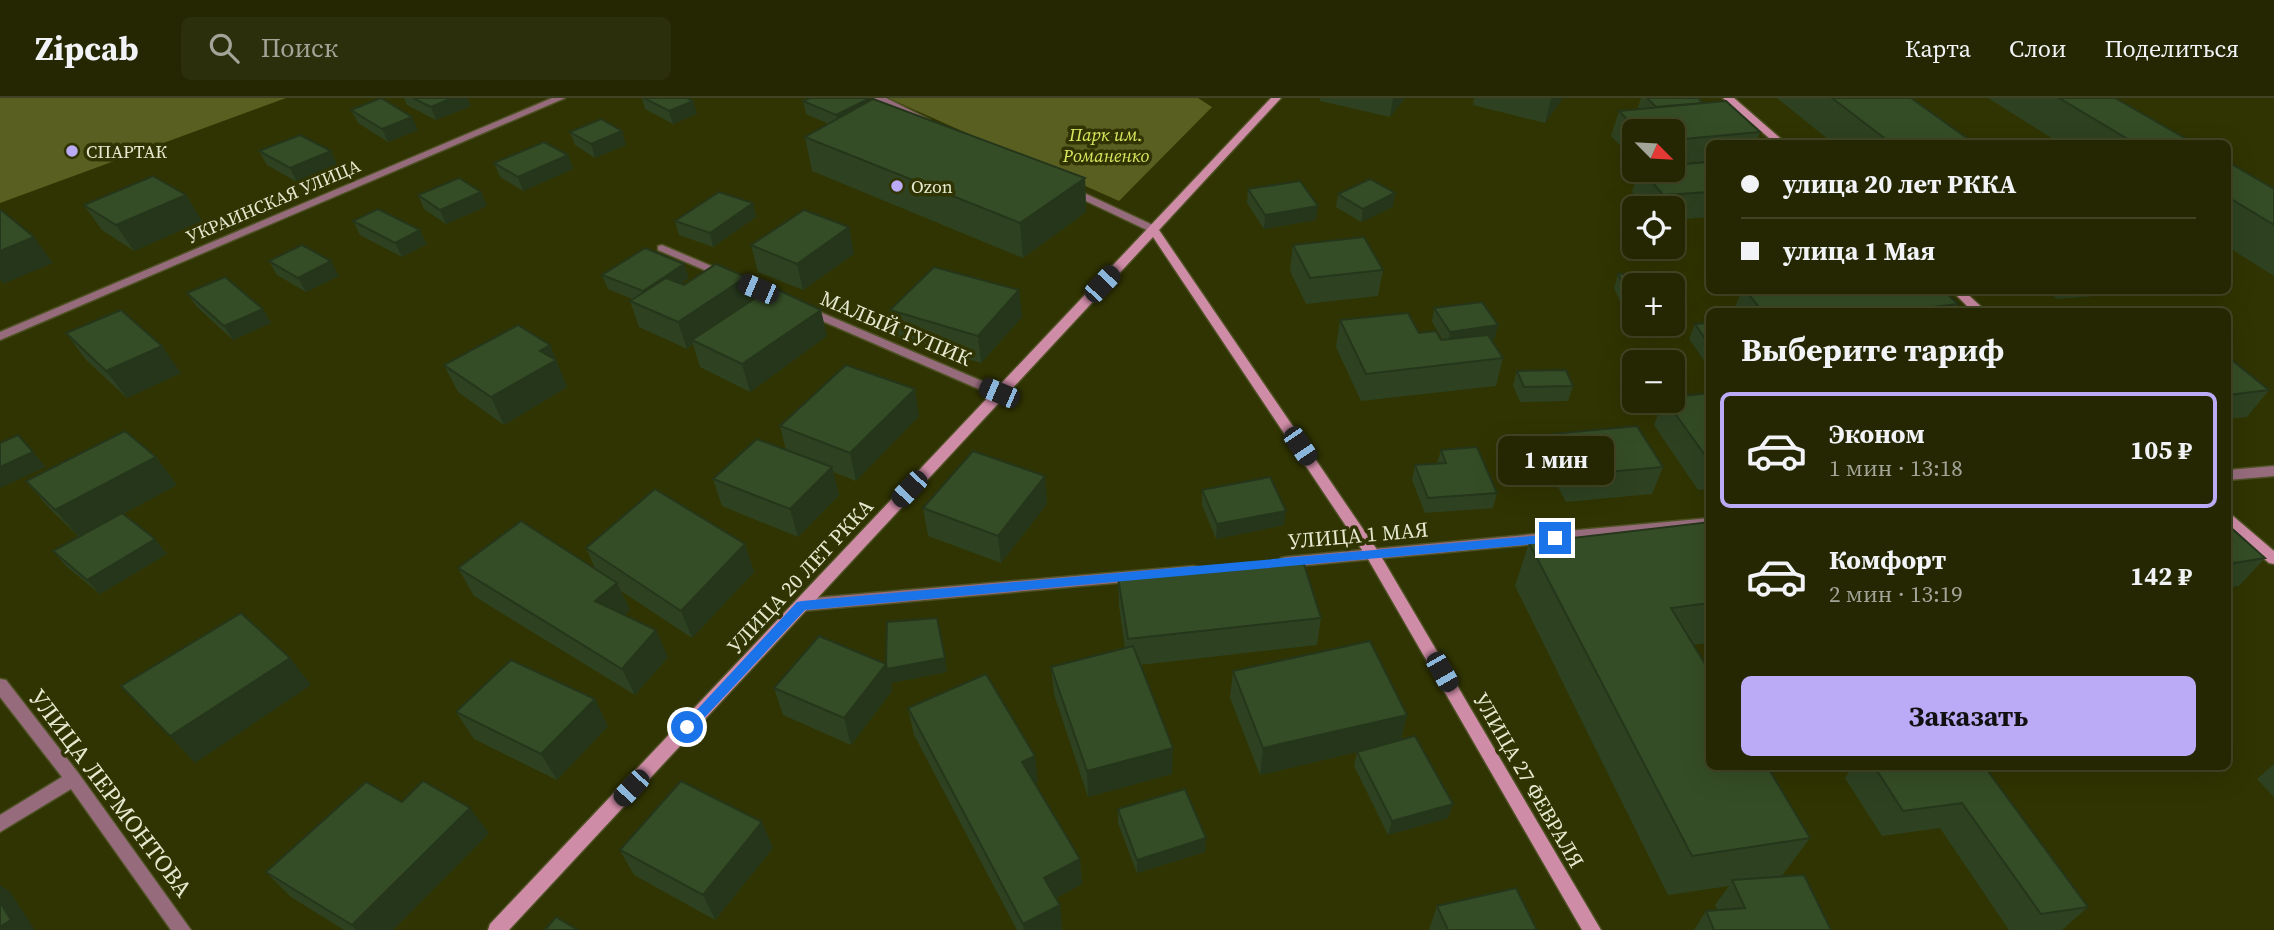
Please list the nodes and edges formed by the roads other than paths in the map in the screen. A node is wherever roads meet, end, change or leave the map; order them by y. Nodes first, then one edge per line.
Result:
1 (560, 98) edge
2 (878, 98) edge
3 (1276, 98) edge
4 (1728, 98) edge
5 (941, 128) edge
6 (1777, 140) edge
7 (1053, 181) edge
8 (1153, 229) junction
9 (662, 248) dead end
10 (1961, 294) edge
11 (787, 302) edge
12 (800, 307) edge
13 (1976, 308) edge
14 (0, 336) edge
15 (999, 393) junction
16 (2274, 471) edge
17 (2231, 475) edge
18 (1706, 523) edge
19 (2231, 523) edge
20 (1373, 555) junction
21 (2274, 559) edge
22 (1264, 564) edge
23 (1210, 569) edge
24 (802, 605) junction
25 (0, 685) edge
26 (73, 779) junction
27 (0, 824) edge
28 (182, 930) edge
29 (498, 930) edge
30 (1592, 930) edge

1 - 14 street, УКРАИНСКАЯ УЛИЦА
2 - 5 street
3 - 8 street, УЛИЦА 20 ЛЕТ РККА
4 - 6 street
7 - 8 street
8 - 15 street, УЛИЦА 20 ЛЕТ РККА
8 - 20 street, УЛИЦА 27 ФЕВРАЛЯ
9 - 11 street, МАЛЫЙ ТУПИК
10 - 13 street
12 - 15 street, МАЛЫЙ ТУПИК
15 - 24 street, УЛИЦА 20 ЛЕТ РККА
16 - 17 street
18 - 20 street, УЛИЦА 1 МАЯ
19 - 21 street
20 - 22 street, УЛИЦА 1 МАЯ
20 - 30 street, УЛИЦА 27 ФЕВРАЛЯ
23 - 24 street
24 - 29 street, УЛИЦА 20 ЛЕТ РККА
25 - 26 street, УЛИЦА ЛЕРМОНТОВА
26 - 27 street
26 - 28 street, УЛИЦА ЛЕРМОНТОВА

